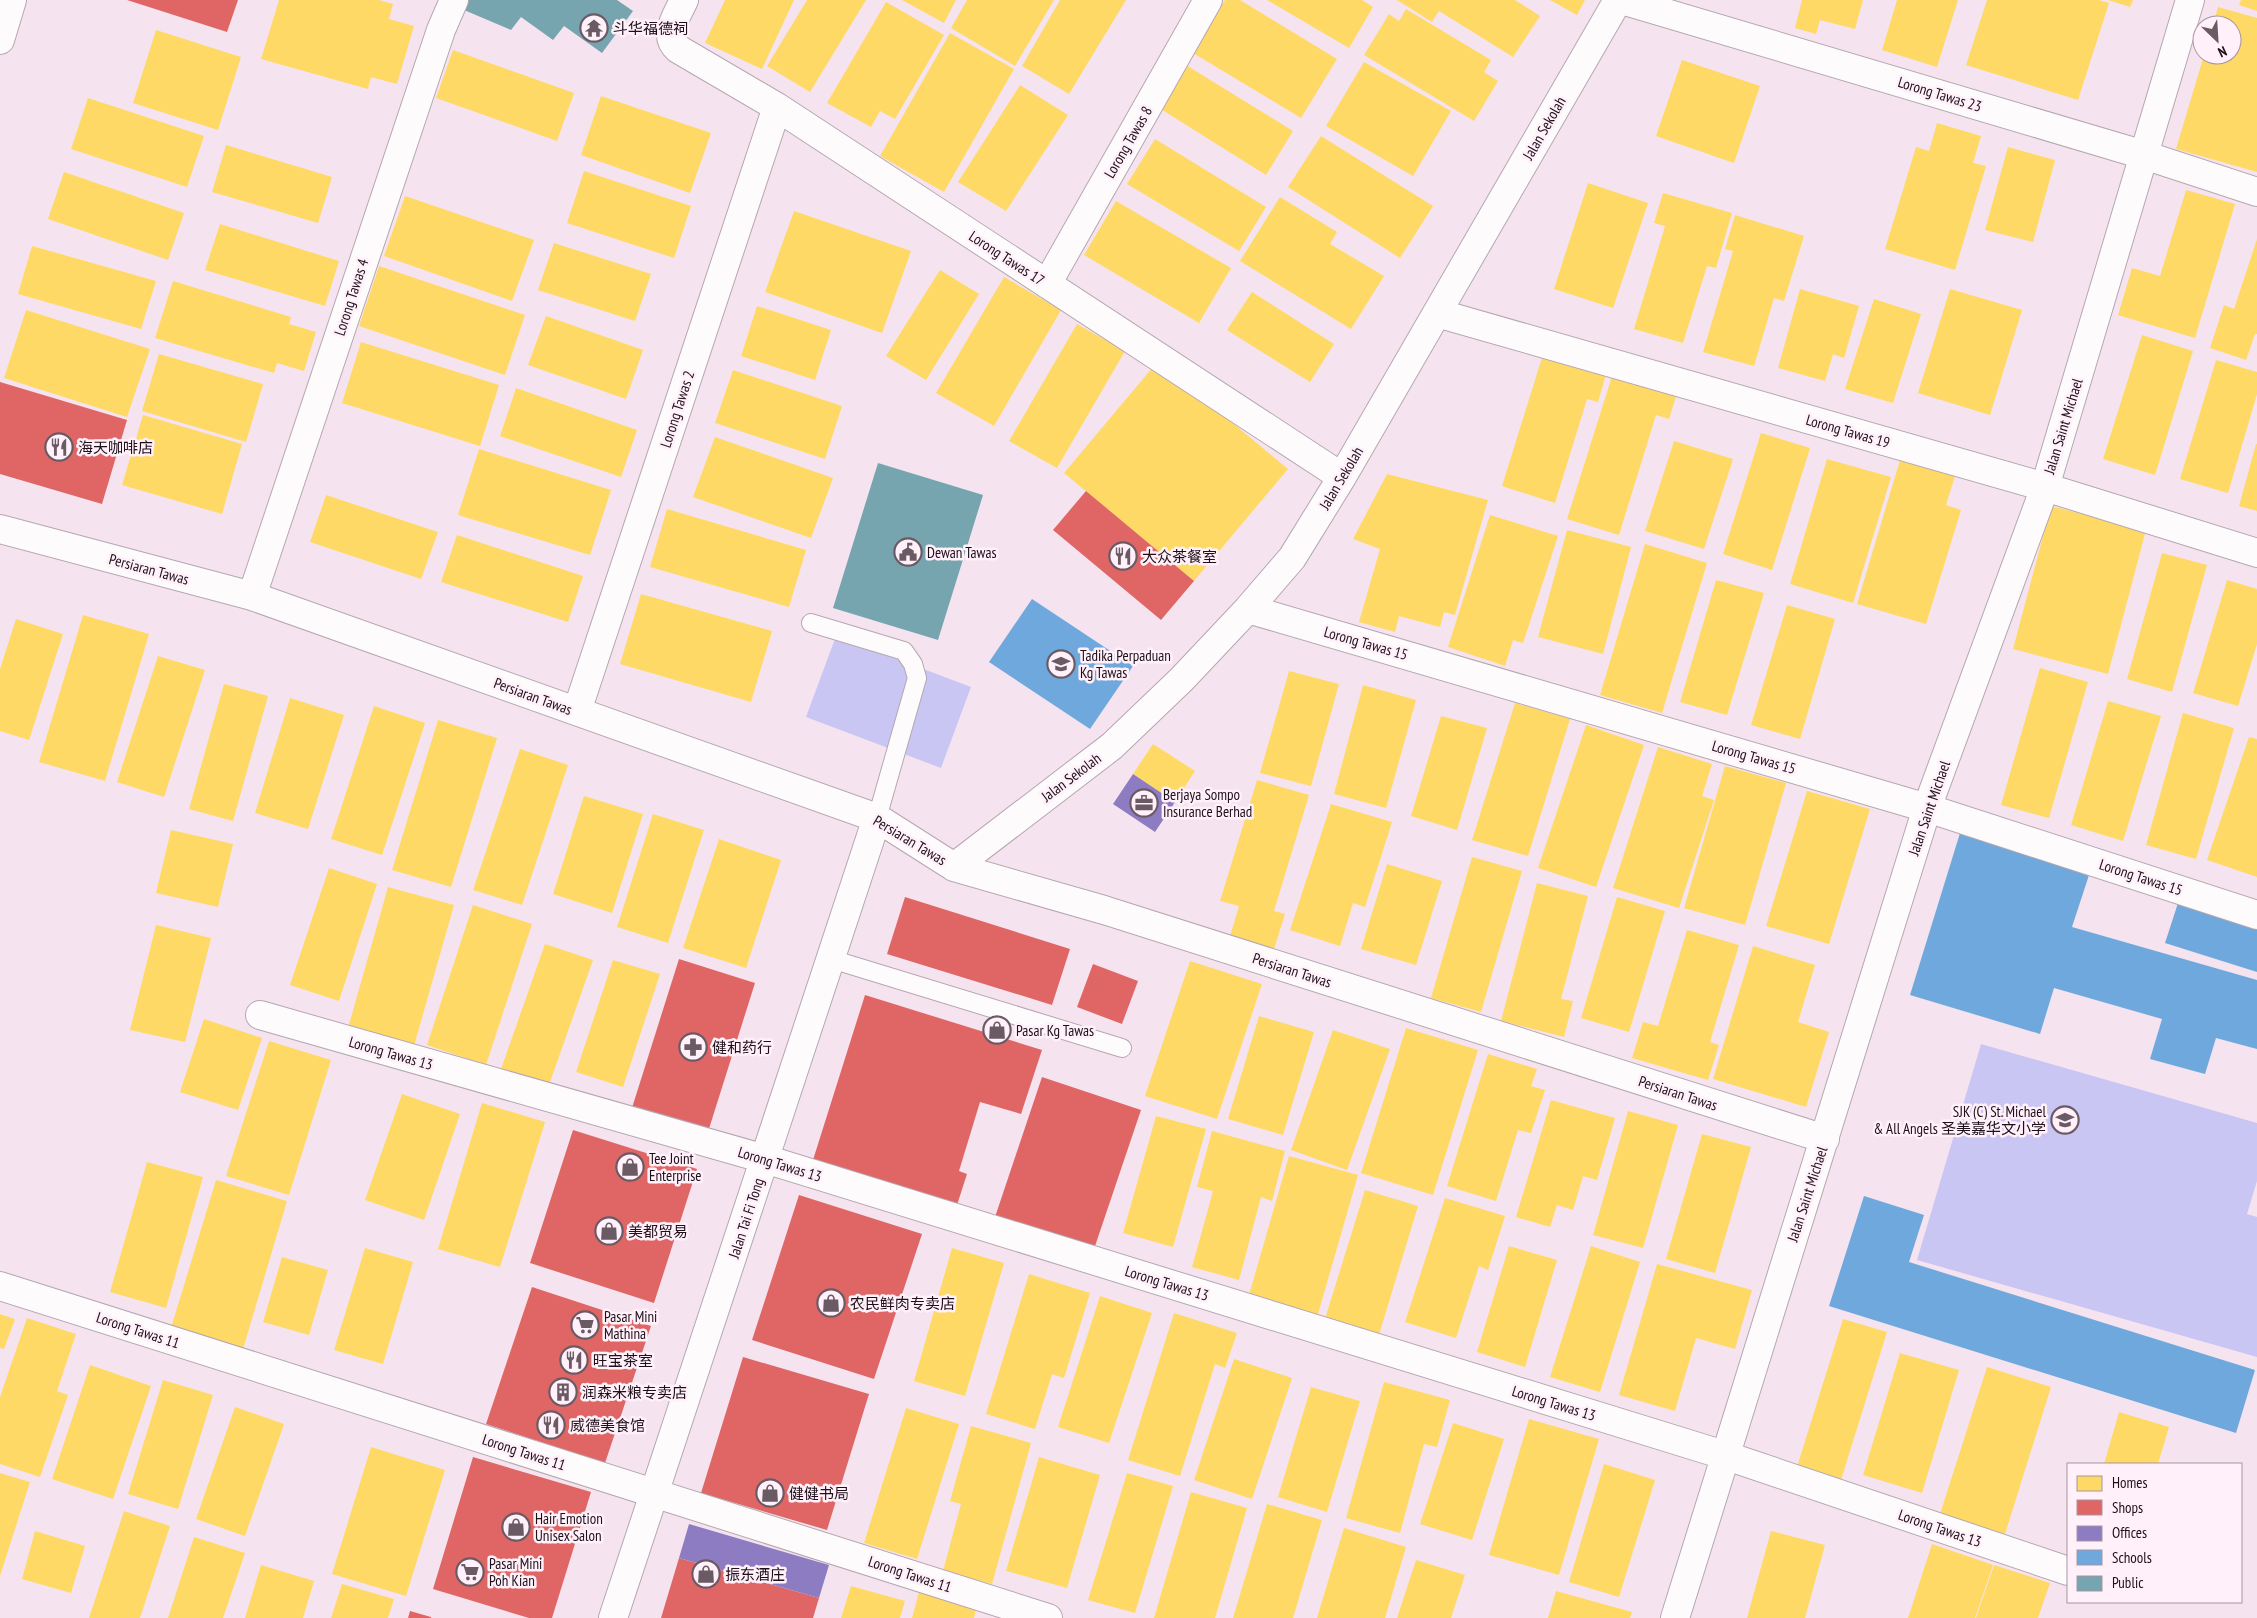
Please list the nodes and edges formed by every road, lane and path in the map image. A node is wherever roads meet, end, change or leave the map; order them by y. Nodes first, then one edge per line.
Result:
1 (12, 0) edge
2 (454, 0) edge
3 (684, 0) edge
4 (1618, 0) edge
5 (1622, 0) edge
6 (2190, 0) edge
7 (1198, 4) edge
8 (0, 40) edge
9 (777, 107) junction
10 (2144, 155) junction
11 (2257, 192) edge
12 (1047, 284) junction
13 (1437, 313) junction
14 (1342, 477) junction
15 (2045, 487) junction
16 (0, 529) edge
17 (2257, 554) edge
18 (252, 596) junction
19 (1248, 609) junction
20 (811, 623) dead end
21 (577, 711) junction
22 (1927, 808) junction
23 (877, 818) junction
24 (954, 866) junction
25 (2257, 915) edge
26 (831, 959) junction
27 (260, 1016) dead end
28 (1122, 1048) dead end
29 (1825, 1139) junction
30 (765, 1159) junction
31 (0, 1286) edge
32 (1724, 1455) junction
33 (654, 1494) junction
34 (2067, 1571) edge
35 (613, 1618) edge
36 (1048, 1618) edge
37 (1675, 1618) edge

1 - 8 main road
2 - 18 main road, Lorong Tawas 4
3 - 9 main road, Lorong Tawas 17
4 - 13 main road, Jalan Sekolah
5 - 10 main road, Lorong Tawas 23
6 - 10 main road, Jalan Saint Michael
7 - 12 main road, Lorong Tawas 8
9 - 12 main road, Lorong Tawas 17
9 - 21 main road, Lorong Tawas 2
10 - 11 main road, Lorong Tawas 23
10 - 15 main road, Jalan Saint Michael
12 - 14 main road, Lorong Tawas 17
13 - 14 main road, Jalan Sekolah
13 - 15 main road, Lorong Tawas 19
14 - 19 main road, Jalan Sekolah
15 - 17 main road, Lorong Tawas 19
15 - 22 main road, Jalan Saint Michael
16 - 18 main road, Persiaran Tawas
18 - 21 main road, Persiaran Tawas
19 - 22 main road, Lorong Tawas 15
19 - 24 main road, Jalan Sekolah
20 - 23 lane
21 - 23 main road, Persiaran Tawas
22 - 25 main road, Lorong Tawas 15
22 - 29 main road, Jalan Saint Michael
23 - 24 main road, Persiaran Tawas
23 - 26 main road, Jalan Tai Fi Tong
24 - 29 main road, Persiaran Tawas
26 - 28 lane
26 - 30 main road, Jalan Tai Fi Tong
27 - 30 main road, Lorong Tawas 13
29 - 32 main road, Jalan Saint Michael
30 - 32 main road, Lorong Tawas 13
30 - 33 main road, Jalan Tai Fi Tong
31 - 33 main road, Lorong Tawas 11
32 - 34 main road, Lorong Tawas 13
32 - 37 main road, Jalan Saint Michael
33 - 35 main road, Jalan Tai Fi Tong
33 - 36 main road, Lorong Tawas 11

